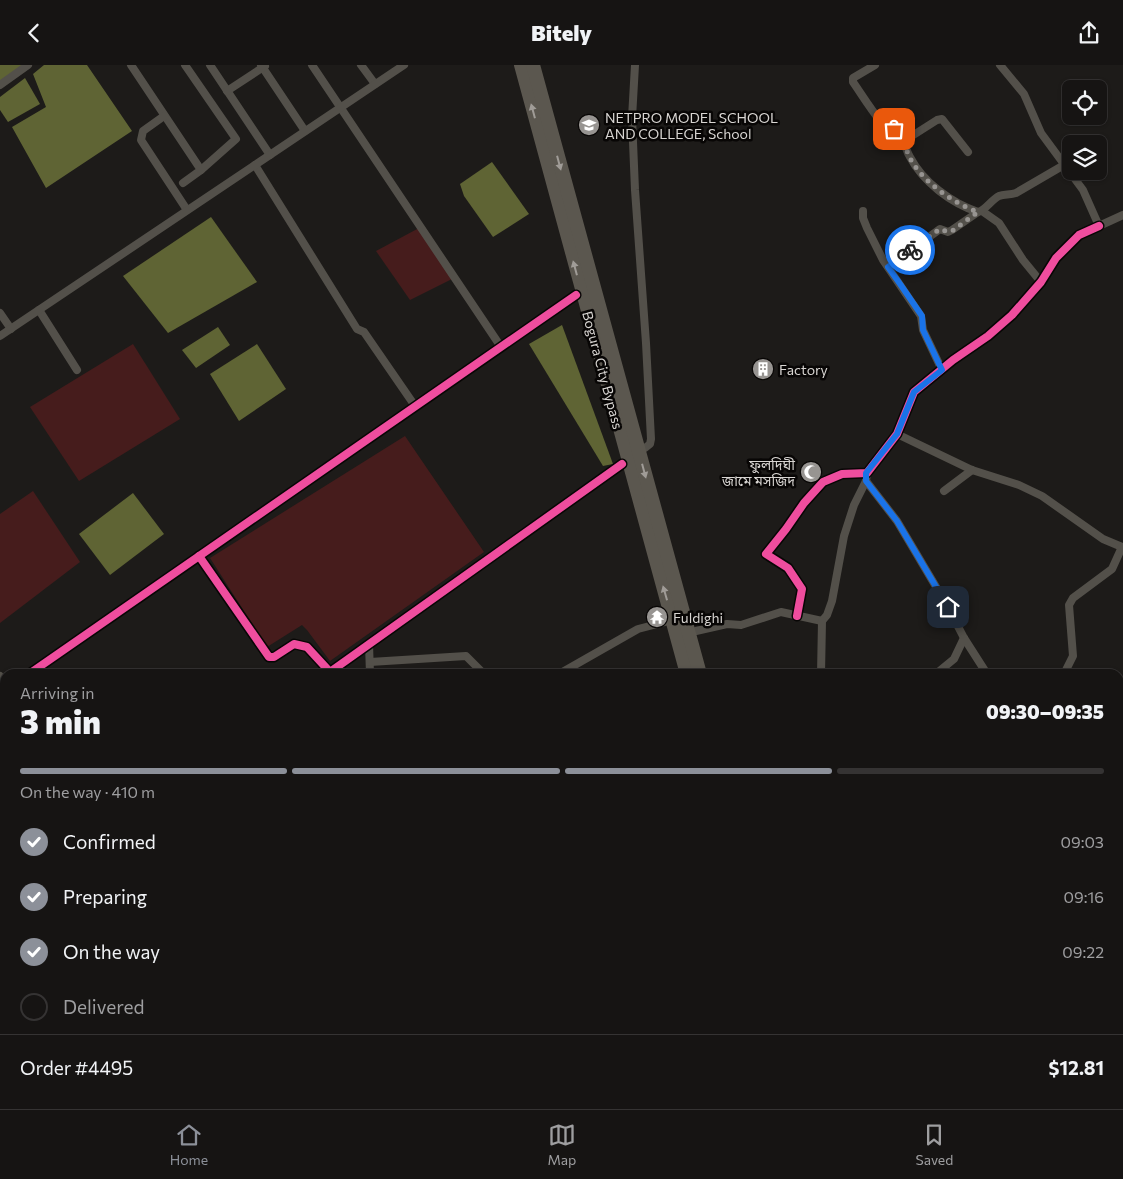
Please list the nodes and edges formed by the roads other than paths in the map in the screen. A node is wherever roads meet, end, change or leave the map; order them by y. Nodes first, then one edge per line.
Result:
1 (28, 65) edge
2 (131, 65) edge
3 (185, 65) edge
4 (210, 65) edge
5 (312, 65) edge
6 (361, 65) edge
7 (404, 65) edge
8 (521, 65) edge
9 (533, 65) edge
10 (635, 65) edge
11 (874, 65) edge
12 (1000, 65) edge
13 (264, 66) edge
14 (374, 84) junction
15 (0, 85) edge
16 (227, 91) junction
17 (341, 107) junction
18 (164, 116) junction
19 (305, 131) junction
20 (904, 141) junction
21 (968, 152) dead end
22 (270, 155) junction
23 (1062, 162) edge
24 (255, 165) junction
25 (1062, 166) edge
26 (200, 170) junction
27 (1075, 180) edge
28 (183, 183) dead end
29 (188, 210) junction
30 (863, 211) dead end
31 (980, 211) junction
32 (1123, 215) edge
33 (1099, 226) junction
34 (888, 267) junction
35 (1041, 282) junction
36 (576, 295) dead end
37 (39, 310) junction
38 (0, 313) edge
39 (11, 329) junction
40 (0, 336) edge
41 (501, 347) junction
42 (77, 370) dead end
43 (942, 370) junction
44 (414, 406) junction
45 (897, 434) junction
46 (645, 449) dead end
47 (622, 464) dead end
48 (972, 470) junction
49 (866, 477) junction
50 (944, 491) dead end
51 (1122, 547) edge
52 (199, 556) junction
53 (797, 616) junction
54 (822, 621) junction
55 (665, 622) dead end
56 (696, 631) dead end
57 (964, 638) junction
58 (369, 644) junction
59 (370, 662) junction
60 (36, 669) edge
61 (327, 669) edge
62 (334, 669) edge
63 (370, 669) edge
64 (479, 669) edge
65 (568, 669) edge
66 (687, 669) edge
67 (699, 669) edge
68 (821, 669) edge
69 (942, 669) edge
70 (984, 669) edge
71 (1066, 669) edge

1 - 15 street
2 - 18 street
3 - 26 street
4 - 16 street
5 - 17 street
6 - 14 street
7 - 14 street
66 -> 8 highway, Bogura City Bypass
9 -> 67 highway, Bogura City Bypass
10 - 46 street
11 - 20 street
12 - 23 street
13 - 16 street
13 - 19 street
14 - 17 street
16 - 22 street
17 - 19 street
17 - 41 street
18 - 26 street
18 - 29 street
19 - 22 street
20 - 21 street
20 - 31 street
22 - 24 street
24 - 29 street
24 - 44 street
25 - 31 street
26 - 28 street
27 - 33 street
29 - 37 street
30 - 34 street
31 - 34 street
31 - 35 street
32 - 33 street
33 - 35 street
34 - 43 street
35 - 43 street
36 - 41 street
37 - 39 street
37 - 42 street
38 - 39 street
39 - 40 street
41 - 44 street
43 - 45 street
44 - 52 street
45 - 48 street
45 - 49 street
47 - 58 street
48 - 50 street
48 - 51 street
49 - 53 street
49 - 54 street
49 - 57 street
51 - 71 street
52 - 60 street
52 - 61 street
53 - 54 street
53 - 56 street
54 - 68 street
55 - 65 street
57 - 69 street
57 - 70 street
58 - 59 street
58 - 62 street
59 - 63 street
59 - 64 street

